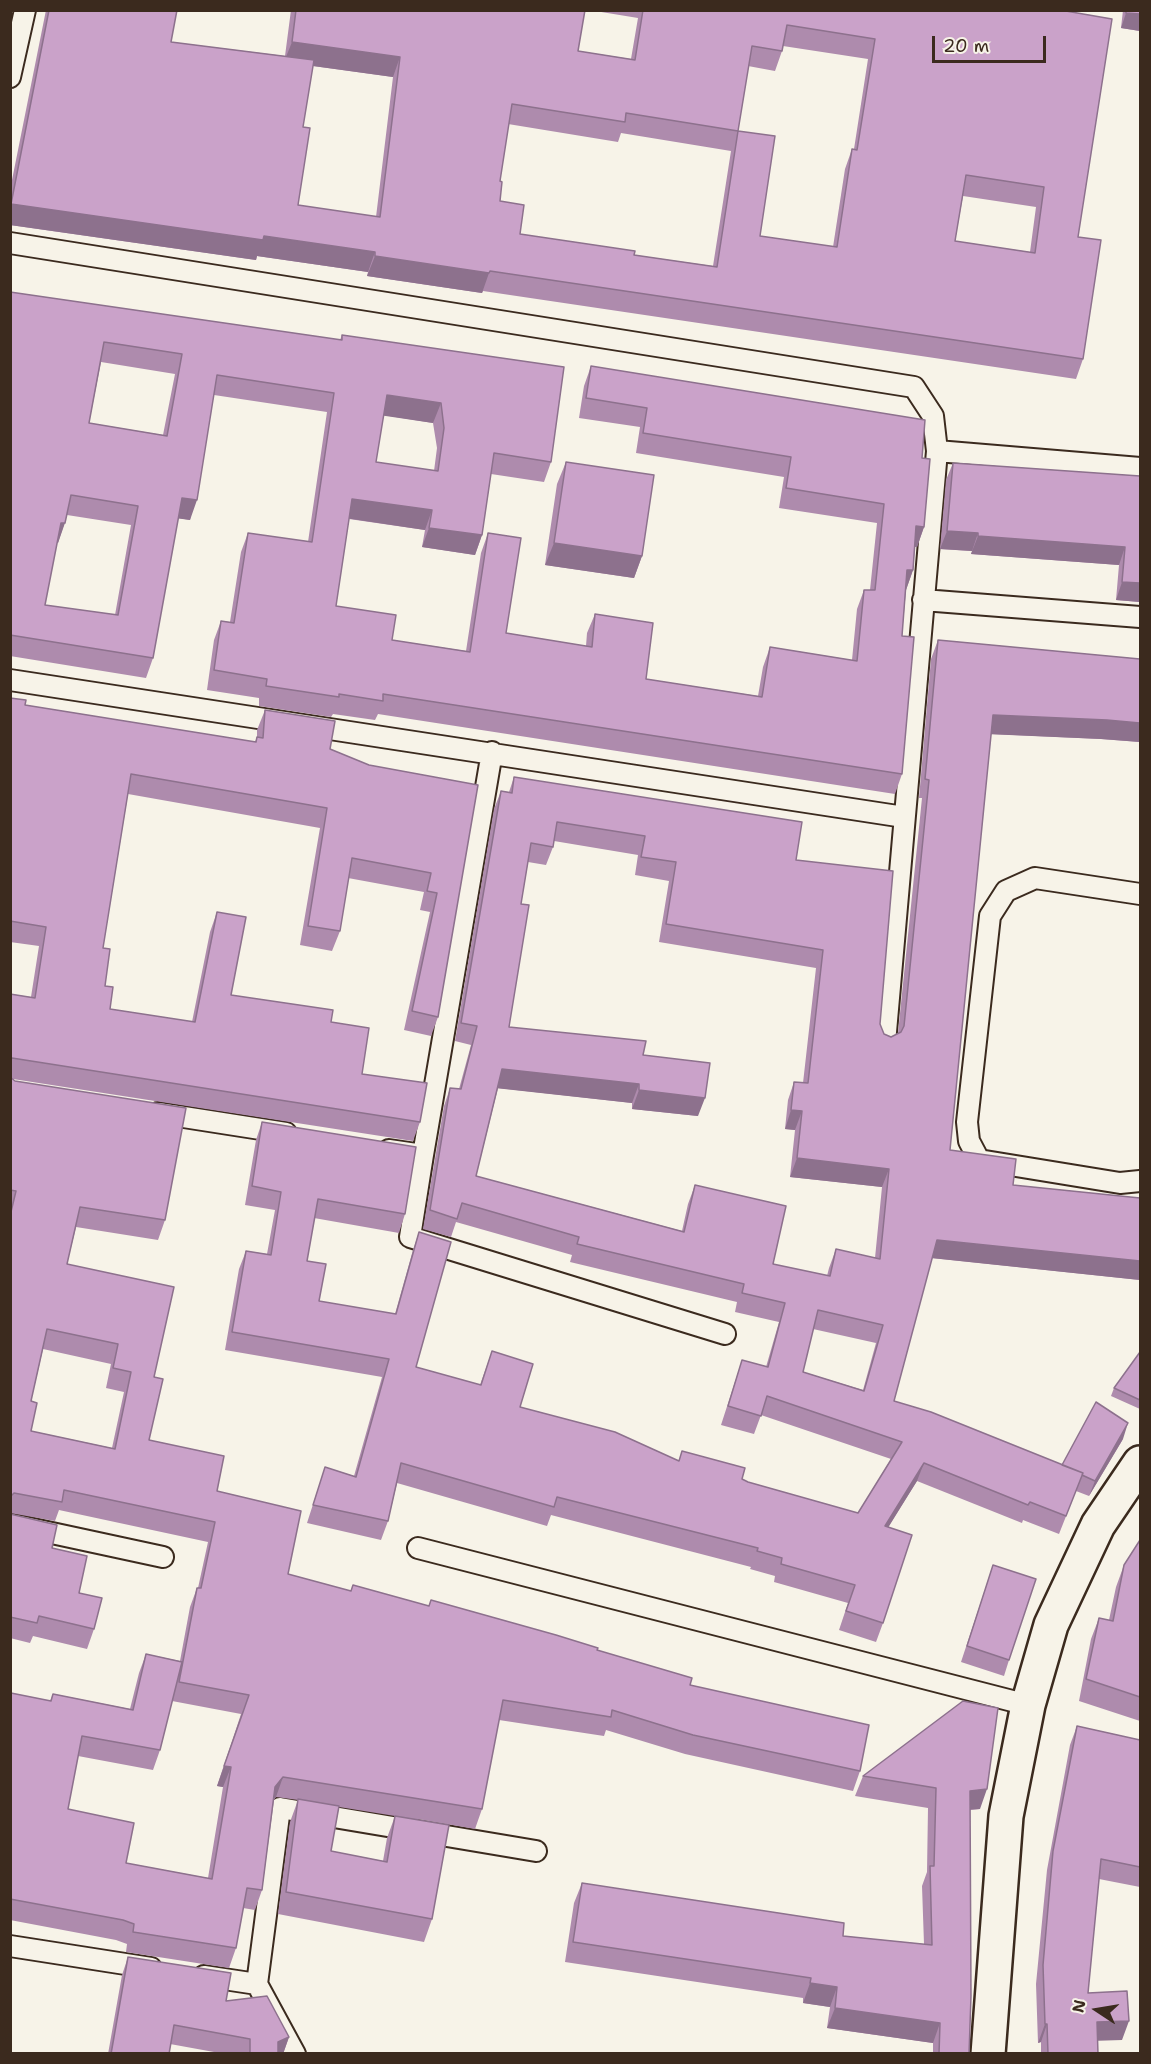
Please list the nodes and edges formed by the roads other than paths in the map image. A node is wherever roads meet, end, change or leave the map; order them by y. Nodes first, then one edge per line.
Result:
1 (25, 10) edge
2 (10, 77) edge
3 (10, 243) edge
4 (937, 451) junction
5 (1140, 468) edge
6 (923, 600) junction
7 (1140, 617) edge
8 (10, 680) edge
9 (492, 752) junction
10 (904, 817) junction
11 (1140, 894) edge
12 (885, 1043) edge
13 (140, 1110) edge
14 (305, 1136) edge
15 (364, 1146) edge
16 (423, 1155) junction
17 (1140, 1181) edge
18 (725, 1334) dead end
19 (1140, 1463) edge
20 (10, 1524) edge
21 (418, 1548) dead end
22 (163, 1557) dead end
23 (1028, 1705) junction
24 (536, 1851) dead end
25 (10, 1946) edge
26 (257, 1984) junction
27 (295, 2054) edge
28 (988, 2054) edge

1 - 2 lane
3 - 4 lane
4 - 5 lane
4 - 6 lane
6 - 7 lane
6 - 10 lane
8 - 9 lane
9 - 10 lane
9 - 16 lane
10 - 12 lane
11 - 17 lane
13 - 14 lane
15 - 16 lane
16 - 18 lane
19 - 23 street
20 - 22 lane
21 - 23 lane
23 - 28 street
24 - 26 lane
25 - 26 lane
26 - 27 lane

